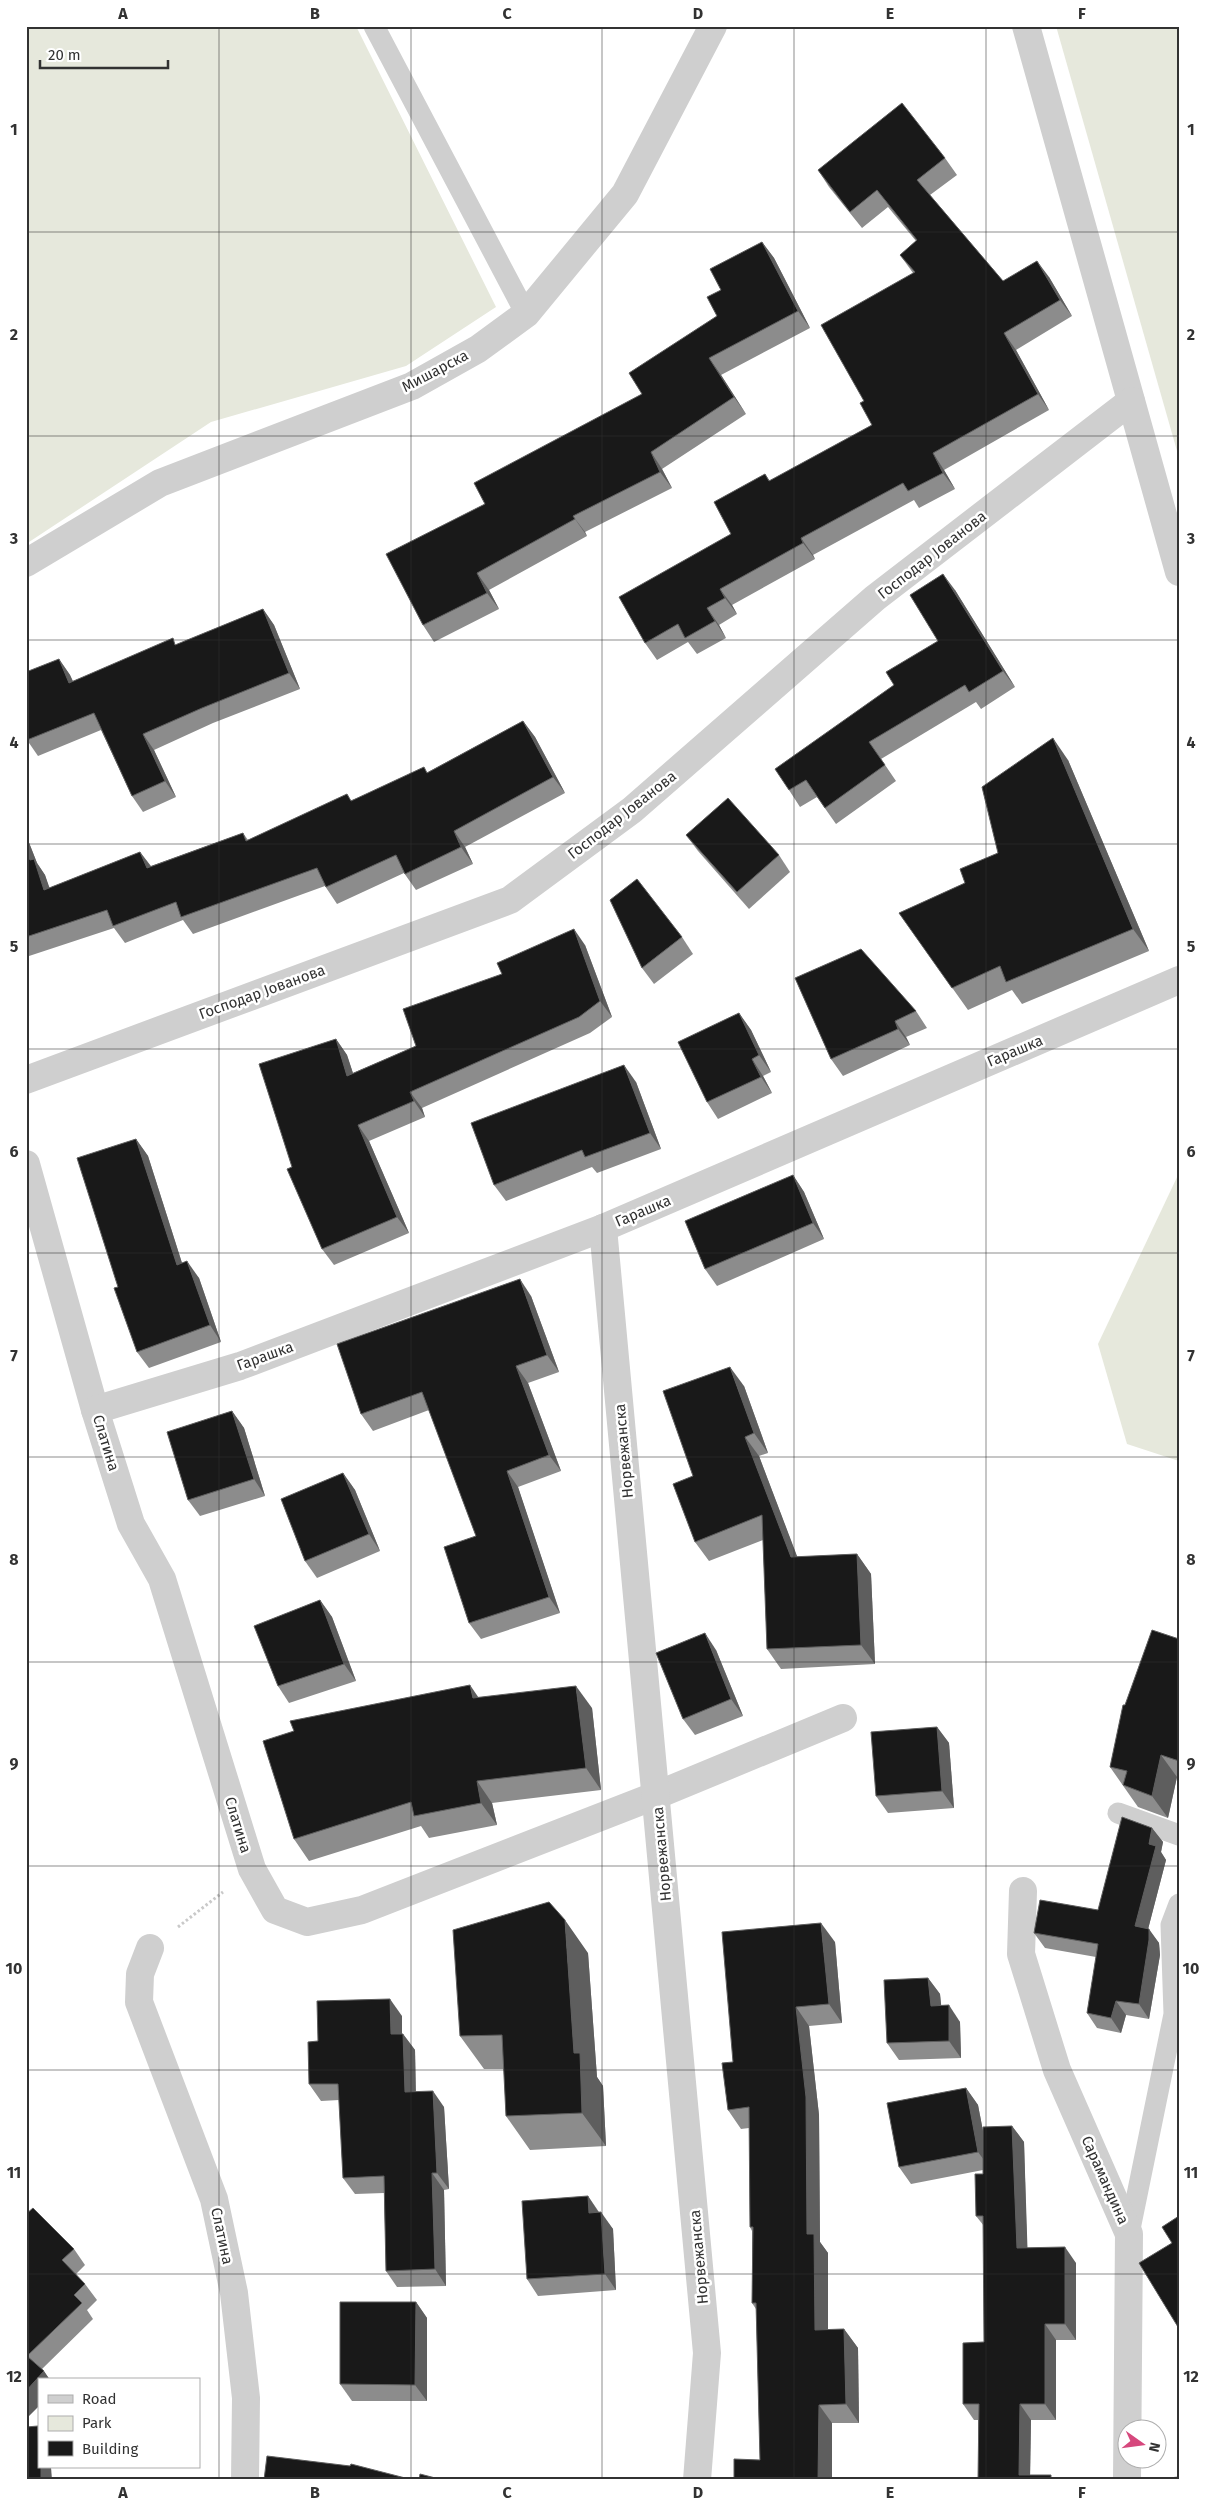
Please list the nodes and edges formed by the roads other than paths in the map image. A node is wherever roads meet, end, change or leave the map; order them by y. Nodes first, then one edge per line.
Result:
1 (374, 26) edge
2 (713, 26) edge
3 (1026, 26) edge
4 (526, 314) junction
5 (1131, 401) junction
6 (26, 563) edge
7 (1179, 572) edge
8 (1179, 980) edge
9 (26, 1080) edge
10 (26, 1164) edge
11 (603, 1228) junction
12 (95, 1410) junction
13 (843, 1718) dead end
14 (657, 1795) junction
15 (1118, 1813) dead end
16 (1179, 1835) edge
17 (1023, 1892) dead end
18 (1179, 1904) edge
19 (150, 1948) road end
20 (1129, 2234) junction
21 (245, 2480) edge
22 (697, 2480) edge
23 (1127, 2480) edge

1 - 4 lane
2 - 4 street, Мишарска
3 - 5 street
4 - 6 street, Мишарска
5 - 7 street
5 - 9 street, Господар Јованова
8 - 11 street, Гарашка
10 - 12 street, Слатина
11 - 12 street, Гарашка
11 - 14 street, Норвежанска
12 - 14 street, Слатина
13 - 14 street
14 - 22 street, Норвежанска
15 - 16 lane
17 - 20 street, Сарамандина
18 - 20 lane
19 - 21 street, Слатина
20 - 23 street, Сарамандина

